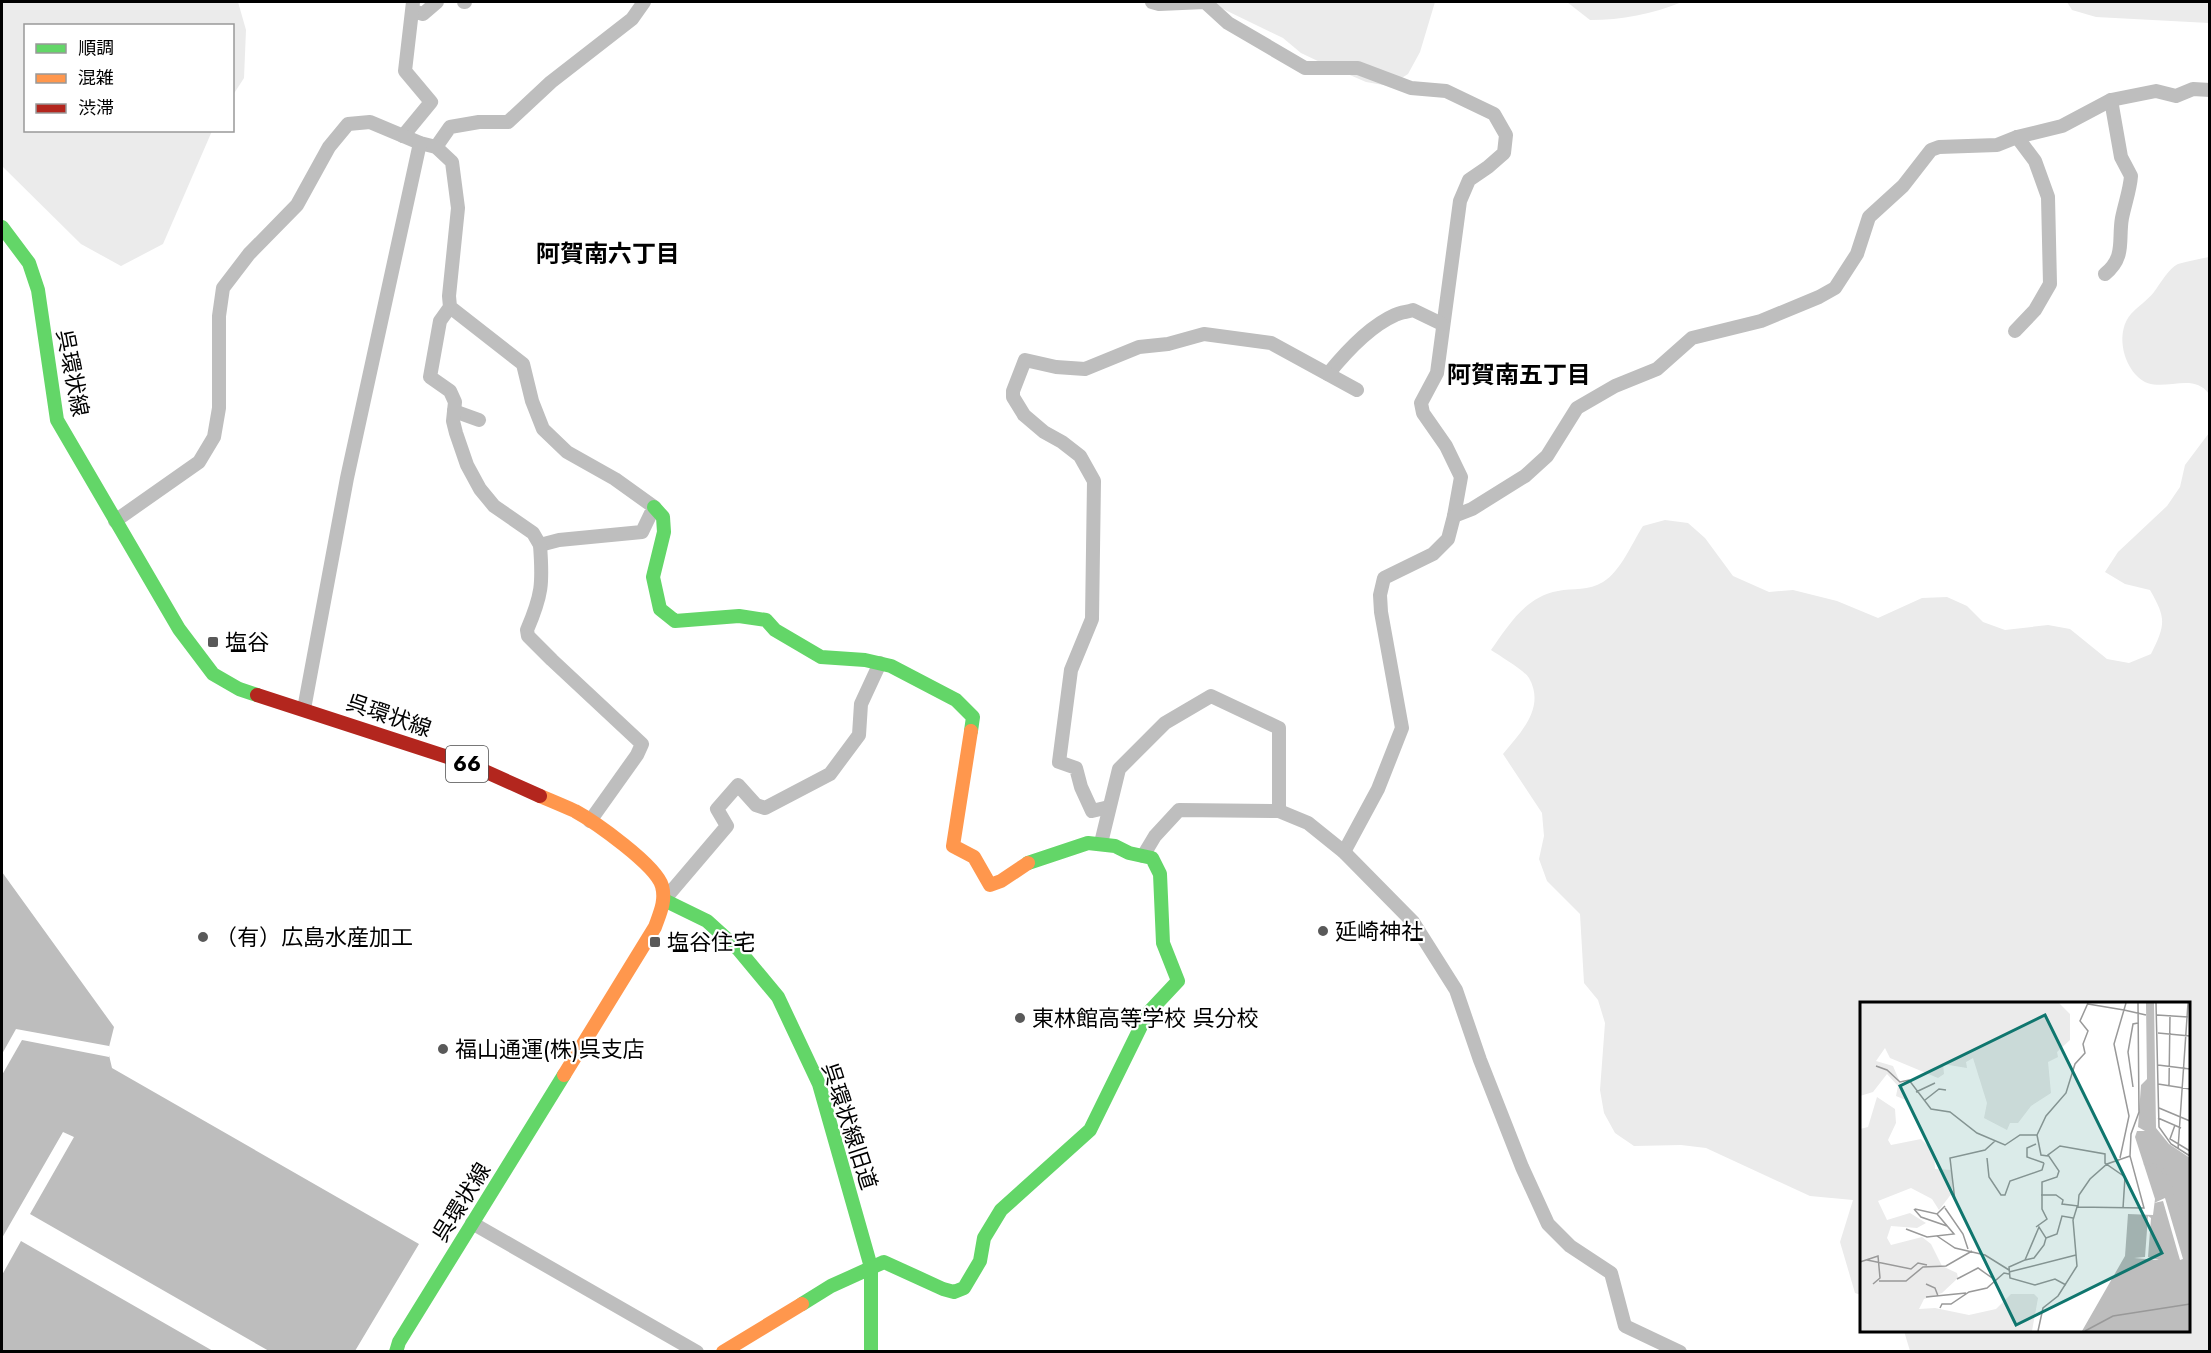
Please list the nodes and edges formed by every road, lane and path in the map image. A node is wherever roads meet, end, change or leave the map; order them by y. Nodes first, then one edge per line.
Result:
1 (437, 2) edge
2 (644, 2) edge
3 (1152, 2) edge
4 (1205, 2) edge
5 (413, 6) edge
6 (2210, 90) edge
7 (2111, 99) junction
8 (403, 136) junction
9 (2017, 137) junction
10 (420, 143) junction
11 (436, 147) junction
12 (2, 227) edge
13 (2105, 274) dead end
14 (450, 307) junction
15 (1442, 324) junction
16 (2015, 331) dead end
17 (1328, 374) junction
18 (1357, 390) dead end
19 (454, 411) junction
20 (479, 420) dead end
21 (654, 507) junction
22 (1454, 516) junction
23 (116, 522) junction
24 (540, 545) junction
25 (880, 663) junction
26 (304, 709) junction
27 (1110, 807) junction
28 (1279, 811) junction
29 (590, 821) junction
30 (1101, 843) junction
31 (1344, 852) junction
32 (1143, 856) junction
33 (664, 900) junction
34 (472, 1223) junction
35 (871, 1267) junction
36 (396, 1352) edge
37 (697, 1352) edge
38 (723, 1352) edge
39 (871, 1352) edge
40 (1680, 1352) edge

1 - 5 street
2 - 11 street
3 - 4 street
4 - 15 street
5 - 8 street
6 - 7 street
7 - 9 street
7 - 13 street
8 - 10 street
8 - 23 street
9 - 16 street
9 - 22 street
10 - 11 street
10 - 26 street
11 - 14 street
12 - 23 street, 呉環状線 / 66
14 - 19 street
14 - 21 street
15 - 17 street
15 - 22 street
17 - 18 street
17 - 27 street
19 - 20 street
19 - 24 street
21 - 24 street
21 - 25 street
22 - 31 street
23 - 26 street, 呉環状線 / 66
24 - 29 street
25 - 30 street
25 - 33 street
26 - 29 street, 呉環状線 / 66
27 - 28 street
27 - 30 street
28 - 31 street
28 - 32 street
29 - 33 street, 呉環状線 / 66
30 - 32 street
31 - 40 street
32 - 35 street
33 - 34 street, 呉環状線
33 - 35 street, 呉環状線旧道
34 - 36 street, 呉環状線
34 - 37 street
35 - 38 street
35 - 39 street, 呉環状線旧道

